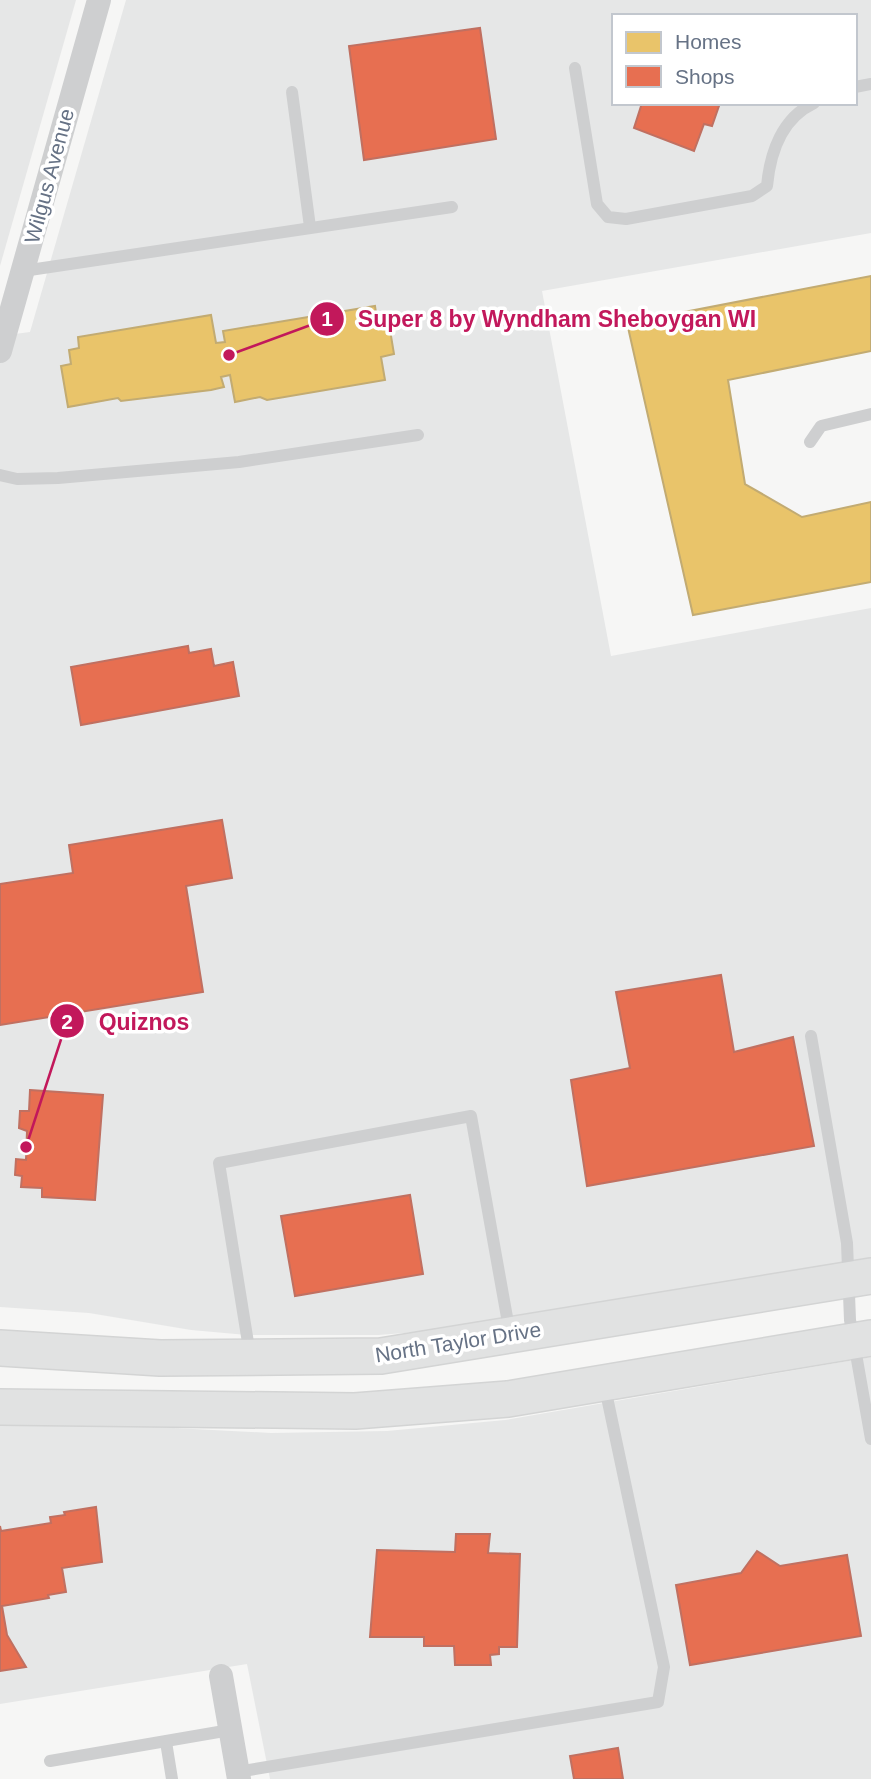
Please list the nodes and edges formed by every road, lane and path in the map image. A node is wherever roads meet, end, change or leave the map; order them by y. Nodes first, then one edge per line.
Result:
1 (99, 0) edge
2 (575, 68) dead end
3 (292, 92) dead end
4 (812, 105) edge
5 (452, 207) dead end
6 (310, 227) junction
7 (23, 271) junction
8 (0, 351) edge
9 (871, 414) edge
10 (418, 435) dead end
11 (810, 442) dead end
12 (0, 475) edge
13 (811, 1036) dead end
14 (859, 1278) edge
15 (510, 1335) junction
16 (862, 1339) edge
17 (0, 1349) edge
18 (250, 1357) junction
19 (604, 1383) junction
20 (0, 1407) edge
21 (871, 1439) edge
22 (220, 1676) dead end
23 (230, 1730) junction
24 (166, 1742) junction
25 (50, 1761) dead end
26 (238, 1776) edge
27 (172, 1779) edge

1 - 7 street, Wilgus Avenue
2 - 4 lane
3 - 6 lane
5 - 6 lane
6 - 7 lane
7 - 8 street, Wilgus Avenue
9 - 11 lane
10 - 12 lane
13 - 14 lane
14 - 15 main road, North Taylor Drive
14 - 16 lane
15 - 18 main road, North Taylor Drive
15 - 18 lane
16 - 19 main road
16 - 21 lane
17 - 18 main road, North Taylor Drive
19 - 20 main road
19 - 26 lane
22 - 23 street
23 - 24 lane
23 - 26 street
24 - 25 lane
24 - 27 lane

